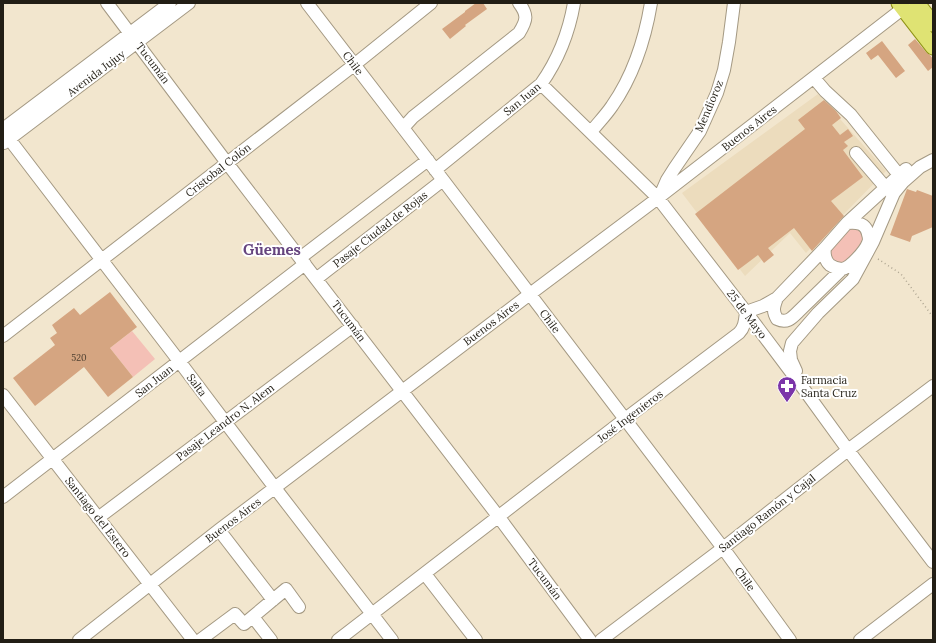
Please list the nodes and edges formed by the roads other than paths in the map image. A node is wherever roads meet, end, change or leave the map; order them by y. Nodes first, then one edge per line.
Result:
1 (107, 3) edge
2 (170, 3) edge
3 (189, 3) edge
4 (307, 3) edge
5 (431, 3) edge
6 (519, 3) edge
7 (574, 3) edge
8 (651, 3) edge
9 (734, 3) edge
10 (908, 4) edge
11 (933, 24) edge
12 (134, 38) junction
13 (933, 47) edge
14 (354, 65) junction
15 (814, 78) junction
16 (542, 84) junction
17 (403, 128) junction
18 (591, 132) junction
19 (5, 136) edge
20 (856, 153) dead end
21 (933, 155) edge
22 (428, 160) junction
23 (933, 160) edge
24 (228, 163) junction
25 (435, 170) junction
26 (901, 178) junction
27 (443, 180) junction
28 (890, 190) junction
29 (658, 198) junction
30 (872, 201) junction
31 (886, 212) junction
32 (847, 223) junction
33 (871, 242) junction
34 (825, 248) junction
35 (102, 260) junction
36 (303, 261) junction
37 (842, 269) junction
38 (316, 279) junction
39 (530, 294) junction
40 (777, 298) junction
41 (746, 312) junction
42 (353, 326) junction
43 (3, 336) edge
44 (179, 361) junction
45 (933, 386) edge
46 (803, 388) junction
47 (402, 391) junction
48 (3, 395) edge
49 (625, 419) junction
50 (225, 422) junction
51 (848, 450) junction
52 (53, 459) junction
53 (275, 488) junction
54 (3, 497) edge
55 (498, 516) junction
56 (98, 518) junction
57 (219, 530) junction
58 (723, 548) junction
59 (933, 562) edge
60 (425, 574) junction
61 (150, 584) junction
62 (933, 584) edge
63 (273, 600) junction
64 (300, 607) dead end
65 (372, 614) junction
66 (253, 616) junction
67 (79, 640) edge
68 (192, 640) edge
69 (200, 640) edge
70 (271, 640) edge
71 (338, 640) edge
72 (392, 640) edge
73 (476, 640) edge
74 (590, 640) edge
75 (600, 640) edge
76 (790, 640) edge
77 (860, 640) edge

1 - 12 street, Tucumán
2 - 12 street, Avenida Jujuy
3 - 12 street, Avenida Jujuy
4 - 14 street, Chile
5 - 14 street, Cristobal Colón
6 - 17 street
7 - 16 street, San Juan
8 - 18 street
9 - 29 street, Mendioroz
10 - 11 main road
10 - 13 main road
10 - 15 street, Buenos Aires
12 - 19 street, Avenida Jujuy
12 - 24 street, Tucumán
14 - 17 street, Chile
14 - 24 street, Cristobal Colón
15 - 26 street
15 - 29 street, Buenos Aires
16 - 18 street, 25 de Mayo
16 - 25 street, San Juan
17 - 22 street, Chile
18 - 29 street, 25 de Mayo
19 - 35 street, Salta
20 - 28 street
21 - 26 street
22 - 25 street, Chile
22 - 36 street, San Juan
23 - 26 street
24 - 35 street, Cristobal Colón
24 - 36 street, Tucumán
25 - 27 street, Chile
26 - 28 street
27 - 38 street, Pasaje Ciudad de Rojas
27 - 39 street, Chile
28 - 30 street
28 - 31 street
29 - 39 street, Buenos Aires
29 - 41 street, 25 de Mayo
30 - 31 street
30 - 32 street
31 - 33 street
32 - 33 street
32 - 34 street
33 - 37 street
33 - 46 street
34 - 37 street
34 - 40 street
35 - 43 street, Cristobal Colón
35 - 44 street, Salta
36 - 38 street, Tucumán
36 - 44 street, San Juan
37 - 40 street
38 - 42 street, Tucumán
39 - 47 street, Buenos Aires
39 - 49 street, Chile
40 - 41 street
41 - 46 street, 25 de Mayo
41 - 49 street, José Ingenieros
42 - 47 street, Tucumán
42 - 50 street, Pasaje Leandro N. Alem
44 - 50 street, Salta
44 - 52 street, San Juan
45 - 51 street, Santiago Ramón y Cajal
46 - 51 street, 25 de Mayo
47 - 53 street, Buenos Aires
47 - 55 street, Tucumán
48 - 52 street, Santiago del Estero
49 - 55 street, José Ingenieros
49 - 58 street, Chile
50 - 53 street, Salta
50 - 56 street, Pasaje Leandro N. Alem
51 - 58 street, Santiago Ramón y Cajal
51 - 59 street, 25 de Mayo
52 - 54 street, San Juan
52 - 56 street, Santiago del Estero
53 - 57 street, Buenos Aires
53 - 65 street, Salta
55 - 60 street, José Ingenieros
55 - 74 street, Tucumán
56 - 61 street, Santiago del Estero
57 - 61 street, Buenos Aires
57 - 63 street
58 - 75 street, Santiago Ramón y Cajal
58 - 76 street, Chile
60 - 65 street, José Ingenieros
60 - 73 street
61 - 67 street, Buenos Aires
61 - 68 street, Santiago del Estero
62 - 77 street
63 - 64 street
63 - 66 street
65 - 71 street, José Ingenieros
65 - 72 street, Salta
66 - 69 street
66 - 70 street

